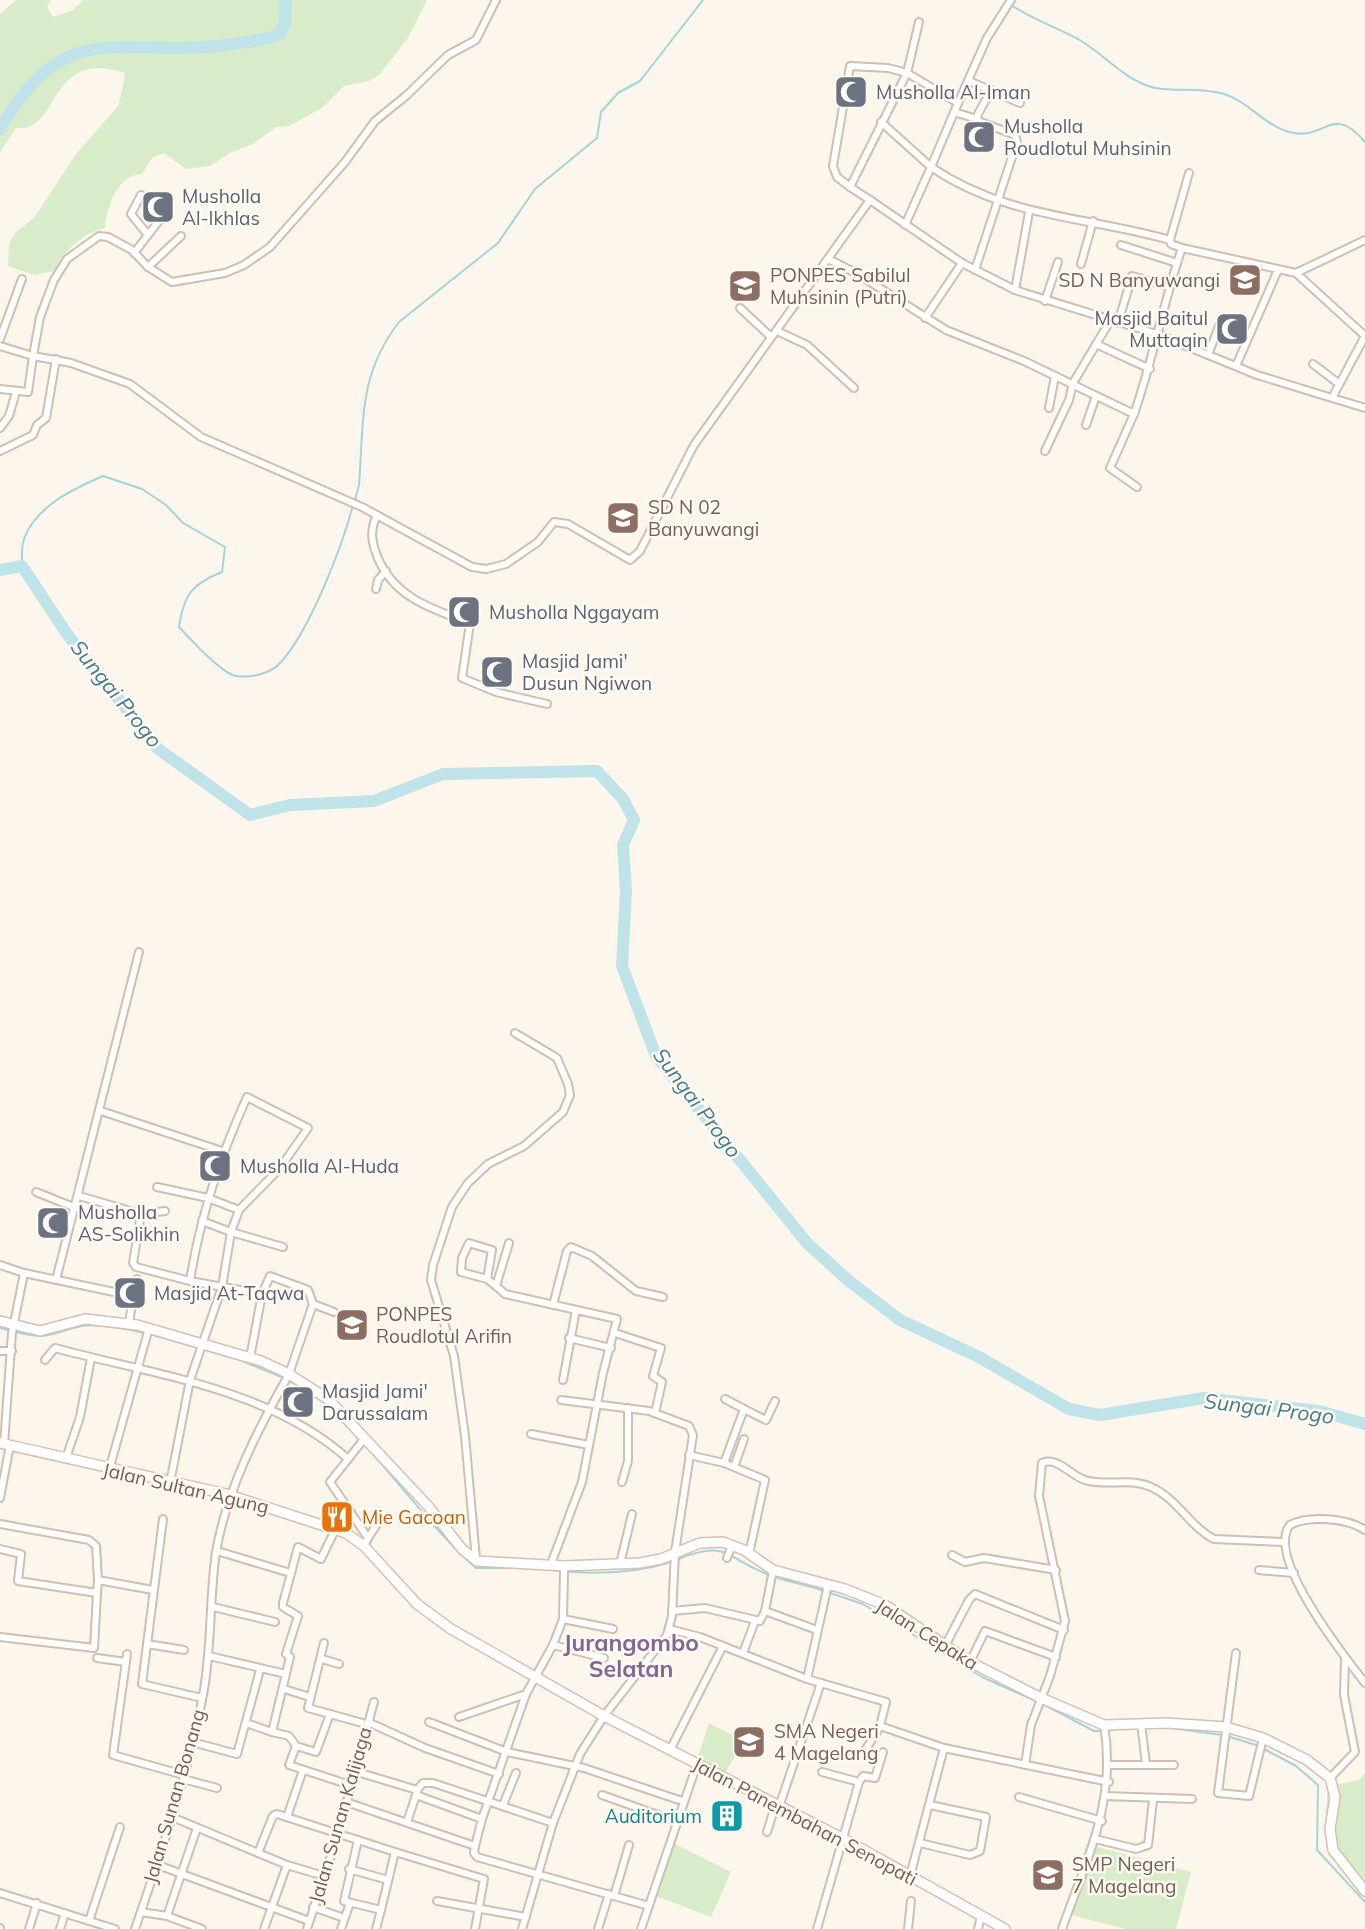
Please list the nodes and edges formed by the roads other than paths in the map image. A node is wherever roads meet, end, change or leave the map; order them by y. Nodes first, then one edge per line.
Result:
1 (496, 0) edge
2 (1011, 0) edge
3 (919, 22) dead end
4 (907, 74) junction
5 (969, 81) junction
6 (991, 90) junction
7 (958, 103) junction
8 (1020, 103) dead end
9 (954, 112) junction
10 (977, 119) junction
11 (881, 122) junction
12 (931, 167) junction
13 (1189, 173) dead end
14 (850, 187) junction
15 (141, 195) dead end
16 (870, 200) junction
17 (998, 202) junction
18 (1029, 212) junction
19 (165, 213) dead end
20 (1093, 221) junction
21 (905, 225) junction
22 (148, 235) junction
23 (181, 236) dead end
24 (1170, 240) junction
25 (1365, 240) edge
26 (1121, 246) dead end
27 (1182, 248) junction
28 (134, 253) junction
29 (828, 259) junction
30 (1058, 262) dead end
31 (962, 263) junction
32 (1177, 263) junction
33 (1082, 264) dead end
34 (148, 267) junction
35 (975, 270) junction
36 (1278, 270) junction
37 (1296, 273) junction
38 (22, 279) dead end
39 (1170, 287) junction
40 (1015, 290) junction
41 (1045, 301) junction
42 (740, 308) dead end
43 (925, 318) junction
44 (1110, 321) junction
45 (1118, 323) junction
46 (1219, 326) dead end
47 (777, 331) junction
48 (1157, 334) junction
49 (1365, 335) edge
50 (771, 337) junction
51 (0, 339) edge
52 (1096, 344) junction
53 (0, 346) edge
54 (1208, 355) junction
55 (33, 356) junction
56 (56, 359) junction
57 (1313, 364) dead end
58 (1236, 366) junction
59 (1150, 369) junction
60 (1055, 376) junction
61 (1073, 383) junction
62 (1338, 383) junction
63 (0, 388) edge
64 (854, 388) dead end
65 (16, 392) junction
66 (1096, 396) junction
67 (1332, 398) junction
68 (1049, 408) dead end
69 (1365, 408) edge
70 (1134, 414) junction
71 (1086, 425) dead end
72 (0, 428) edge
73 (1045, 451) dead end
74 (0, 452) edge
75 (1137, 487) dead end
76 (377, 514) junction
77 (386, 571) junction
78 (376, 589) dead end
79 (547, 704) dead end
80 (139, 952) dead end
81 (515, 1033) dead end
82 (101, 1111) junction
83 (222, 1151) junction
84 (157, 1187) dead end
85 (36, 1192) dead end
86 (79, 1196) junction
87 (208, 1198) junction
88 (76, 1208) junction
89 (239, 1210) junction
90 (165, 1212) dead end
91 (141, 1214) junction
92 (202, 1221) junction
93 (231, 1232) junction
94 (509, 1243) dead end
95 (283, 1247) dead end
96 (0, 1265) edge
97 (24, 1273) junction
98 (137, 1279) dead end
99 (487, 1279) junction
100 (56, 1280) junction
101 (190, 1281) junction
102 (496, 1286) junction
103 (222, 1287) junction
104 (262, 1294) junction
105 (133, 1296) junction
106 (663, 1297) dead end
107 (313, 1304) junction
108 (553, 1305) junction
109 (576, 1310) junction
110 (334, 1311) dead end
111 (0, 1321) edge
112 (129, 1324) junction
113 (13, 1329) junction
114 (148, 1332) junction
115 (615, 1333) junction
116 (569, 1338) junction
117 (203, 1347) junction
118 (611, 1348) junction
119 (0, 1351) edge
120 (12, 1351) junction
121 (91, 1358) junction
122 (250, 1358) junction
123 (45, 1360) dead end
124 (138, 1368) junction
125 (0, 1370) edge
126 (10, 1372) junction
127 (287, 1377) junction
128 (190, 1380) junction
129 (563, 1380) dead end
130 (725, 1399) dead end
131 (561, 1400) dead end
132 (775, 1401) dead end
133 (597, 1405) junction
134 (628, 1408) junction
135 (744, 1409) junction
136 (270, 1411) junction
137 (656, 1413) junction
138 (531, 1434) dead end
139 (364, 1439) junction
140 (744, 1439) dead end
141 (5, 1444) edge
142 (589, 1445) junction
143 (689, 1455) junction
144 (66, 1458) junction
145 (348, 1459) junction
146 (724, 1463) junction
147 (734, 1466) junction
148 (109, 1470) junction
149 (622, 1482) dead end
150 (170, 1483) junction
151 (230, 1496) junction
152 (0, 1498) edge
153 (632, 1514) dead end
154 (381, 1518) dead end
155 (163, 1519) dead end
156 (0, 1524) edge
157 (336, 1528) junction
158 (1365, 1530) edge
159 (366, 1542) junction
160 (1284, 1542) junction
161 (0, 1549) edge
162 (217, 1550) junction
163 (675, 1552) junction
164 (749, 1554) junction
165 (952, 1556) dead end
166 (475, 1559) junction
167 (551, 1564) junction
168 (620, 1564) junction
169 (773, 1570) junction
170 (1056, 1570) junction
171 (1259, 1570) dead end
172 (287, 1572) dead end
173 (564, 1572) dead end
174 (1294, 1573) junction
175 (98, 1580) junction
176 (828, 1585) junction
177 (153, 1590) junction
178 (97, 1593) junction
179 (213, 1607) junction
180 (672, 1611) junction
181 (765, 1611) junction
182 (563, 1619) junction
183 (755, 1621) junction
184 (275, 1622) dead end
185 (613, 1629) dead end
186 (668, 1629) junction
187 (817, 1630) junction
188 (1064, 1630) junction
189 (0, 1637) edge
190 (324, 1643) dead end
191 (146, 1644) junction
192 (553, 1645) junction
193 (723, 1646) junction
194 (945, 1646) junction
195 (184, 1650) dead end
196 (743, 1653) junction
197 (1236, 1653) dead end
198 (209, 1656) junction
199 (1056, 1657) junction
200 (97, 1658) dead end
201 (604, 1658) dead end
202 (1345, 1658) junction
203 (322, 1659) junction
204 (970, 1662) junction
205 (339, 1664) dead end
206 (260, 1670) junction
207 (286, 1674) junction
208 (535, 1677) junction
209 (807, 1679) junction
210 (821, 1683) junction
211 (1365, 1684) edge
212 (284, 1689) junction
213 (526, 1694) junction
214 (310, 1697) junction
215 (202, 1698) junction
216 (1041, 1698) junction
217 (374, 1702) dead end
218 (330, 1714) junction
219 (604, 1716) junction
220 (459, 1717) dead end
221 (429, 1722) dead end
222 (246, 1723) junction
223 (365, 1723) junction
224 (1141, 1723) junction
225 (1104, 1725) junction
226 (880, 1727) junction
227 (1226, 1727) junction
228 (272, 1732) junction
229 (1263, 1738) junction
230 (192, 1742) junction
231 (296, 1746) junction
232 (944, 1748) junction
233 (670, 1750) junction
234 (507, 1752) junction
235 (863, 1752) dead end
236 (883, 1752) dead end
237 (697, 1763) junction
238 (1146, 1764) junction
239 (1025, 1765) junction
240 (1109, 1765) junction
241 (1174, 1765) dead end
242 (575, 1766) junction
243 (303, 1770) junction
244 (354, 1772) junction
245 (822, 1772) dead end
246 (516, 1773) dead end
247 (499, 1774) junction
248 (183, 1777) junction
249 (1330, 1778) junction
250 (859, 1782) junction
251 (1109, 1782) junction
252 (350, 1785) junction
253 (217, 1788) dead end
254 (416, 1793) junction
255 (602, 1795) dead end
256 (1105, 1796) junction
257 (1019, 1797) dead end
258 (1192, 1799) dead end
259 (489, 1800) junction
260 (1153, 1800) junction
261 (682, 1801) junction
262 (346, 1802) junction
263 (503, 1805) junction
264 (930, 1805) junction
265 (777, 1807) junction
266 (287, 1817) junction
267 (172, 1818) junction
268 (482, 1819) junction
269 (675, 1821) junction
270 (1101, 1821) junction
271 (407, 1822) junction
272 (553, 1823) junction
273 (120, 1827) dead end
274 (197, 1828) junction
275 (767, 1832) dead end
276 (338, 1834) junction
277 (844, 1839) junction
278 (1096, 1839) junction
279 (358, 1840) junction
280 (920, 1843) junction
281 (629, 1844) dead end
282 (475, 1846) junction
283 (396, 1852) junction
284 (258, 1853) junction
285 (155, 1864) junction
286 (288, 1865) junction
287 (349, 1869) junction
288 (183, 1873) junction
289 (537, 1874) junction
290 (909, 1876) junction
291 (324, 1877) junction
292 (388, 1880) junction
293 (1365, 1891) edge
294 (0, 1893) edge
295 (612, 1895) junction
296 (437, 1901) dead end
297 (911, 1901) dead end
298 (37, 1903) junction
299 (350, 1903) junction
300 (649, 1906) junction
301 (313, 1907) junction
302 (272, 1908) junction
303 (480, 1909) junction
304 (381, 1910) junction
305 (141, 1912) junction
306 (65, 1913) junction
307 (167, 1916) junction
308 (981, 1916) junction
309 (526, 1917) junction
310 (344, 1918) junction
311 (89, 1921) junction
312 (309, 1921) junction
313 (29, 1929) edge
314 (60, 1929) edge
315 (115, 1929) edge
316 (135, 1929) edge
317 (202, 1929) edge
318 (264, 1929) edge
319 (307, 1929) edge
320 (341, 1929) edge
321 (376, 1929) edge
322 (475, 1929) edge
323 (522, 1929) edge
324 (598, 1929) edge
325 (641, 1929) edge
326 (817, 1929) edge
327 (908, 1929) edge
328 (978, 1929) edge
329 (1005, 1929) edge
330 (1062, 1929) edge

1 - 34 street
2 - 5 street
3 - 4 street
4 - 7 street
4 - 11 street
4 - 14 street
5 - 6 street
5 - 7 street
6 - 8 street
6 - 10 street
7 - 9 street
9 - 10 street
9 - 12 street
10 - 17 street
11 - 12 street
11 - 14 street
12 - 17 street
12 - 21 street
13 - 24 street
14 - 16 street
15 - 22 street
16 - 21 street
16 - 29 street
17 - 18 street
17 - 35 street
18 - 20 street
18 - 40 street
19 - 22 street
20 - 24 street
20 - 33 street
21 - 31 street
22 - 28 street
23 - 34 street
24 - 27 street
25 - 37 street
26 - 32 street
27 - 32 street
27 - 36 street
28 - 34 street
28 - 55 street
29 - 43 street
29 - 47 street
30 - 41 street
31 - 35 street
31 - 43 street
32 - 39 street
35 - 40 street
36 - 37 street
36 - 58 street
37 - 49 street
38 - 51 street
39 - 45 street
39 - 48 street
40 - 41 street
41 - 44 street
42 - 50 street
43 - 60 street
44 - 45 street
44 - 52 street
45 - 48 street
46 - 54 street
47 - 50 street
47 - 64 street
48 - 54 street
48 - 59 street
49 - 62 street
50 - 76 street
52 - 59 street
52 - 61 street
53 - 55 street
54 - 58 street
55 - 56 street
55 - 65 street
56 - 74 street
56 - 76 street
57 - 62 street
58 - 67 street
59 - 70 street
60 - 61 street
60 - 68 street
61 - 66 street
61 - 73 street
62 - 67 street
63 - 65 street
65 - 72 street
66 - 70 street
66 - 71 street
67 - 69 street
70 - 75 street
76 - 77 street
77 - 78 street
77 - 79 street
80 - 82 street
81 - 166 street
82 - 83 street
82 - 86 street
83 - 87 street
83 - 89 street
84 - 87 street
85 - 88 street
86 - 88 street
86 - 91 street
87 - 89 street
87 - 92 street
88 - 100 street
89 - 93 street
90 - 91 street
91 - 101 street
92 - 93 street
92 - 101 street
93 - 95 street
93 - 103 street
94 - 102 street
96 - 97 street
97 - 100 street
97 - 113 street
98 - 105 street
99 - 99 street
99 - 102 street
100 - 105 street
101 - 103 street
102 - 108 street
103 - 104 street
103 - 117 street
104 - 107 street
104 - 122 street
105 - 112 street
106 - 108 street
107 - 110 street
107 - 127 street, Jalan Sunan Bonang
108 - 109 street
109 - 115 street
109 - 116 street
111 - 113 main road
112 - 113 main road
112 - 114 main road
113 - 120 street
114 - 117 main road
114 - 124 street
115 - 118 street
115 - 137 street
116 - 118 street
116 - 129 street
117 - 122 main road
117 - 128 street
118 - 133 street
119 - 120 street
120 - 126 street
121 - 123 street
121 - 124 street
121 - 144 street
122 - 127 main road
124 - 128 street
124 - 148 street
125 - 126 street
126 - 141 street
127 - 136 street, Jalan Sunan Bonang
127 - 139 main road
128 - 136 street
128 - 150 street
130 - 135 street
131 - 133 street
132 - 135 street
133 - 134 street
133 - 142 street
134 - 137 street
134 - 149 street
135 - 146 street
136 - 145 street
136 - 151 street, Jalan Sunan Bonang
137 - 143 street
138 - 142 street
139 - 145 street
139 - 166 main road
140 - 147 street
141 - 144 main road, Jalan Sultan Agung
141 - 152 street
142 - 167 street
143 - 146 street
143 - 163 street
144 - 148 main road, Jalan Sultan Agung
145 - 159 street
146 - 147 street
147 - 164 street
148 - 150 main road, Jalan Sultan Agung
150 - 151 main road, Jalan Sultan Agung
151 - 157 main road, Jalan Sultan Agung
151 - 162 street, Jalan Sunan Bonang
153 - 168 street
154 - 159 street
155 - 177 street
156 - 175 street
157 - 159 main road, Jalan Sultan Agung
157 - 207 street
158 - 160 street
159 - 208 main road, Jalan Sultan Agung
160 - 170 street
160 - 174 street
161 - 178 street
162 - 172 street
162 - 179 street, Jalan Sunan Bonang
163 - 164 main road, Jalan Cepaka
163 - 168 main road, Jalan Cepaka
163 - 180 street
164 - 169 main road, Jalan Cepaka
165 - 170 street
166 - 167 main road, Jalan Cepaka
167 - 168 main road, Jalan Cepaka
169 - 176 main road, Jalan Cepaka
169 - 181 street
170 - 188 street
171 - 174 street
173 - 182 street
174 - 202 street
175 - 177 street
175 - 178 street
176 - 187 street
176 - 194 main road, Jalan Cepaka
177 - 191 street
178 - 189 street
179 - 184 street
179 - 198 street, Jalan Sunan Bonang
180 - 183 street
180 - 186 street
181 - 183 street
181 - 187 street
182 - 185 street
182 - 192 street
183 - 196 street
186 - 193 street
186 - 219 street
187 - 209 street
188 - 194 street
188 - 199 street
190 - 203 street
191 - 195 street
191 - 215 street
192 - 201 street
192 - 208 street
193 - 196 street
193 - 233 street
194 - 204 main road, Jalan Cepaka
196 - 209 street
197 - 227 street
198 - 206 street
198 - 215 street, Jalan Sunan Bonang
199 - 204 street
199 - 216 street
200 - 248 street
202 - 211 street
202 - 249 street
203 - 205 street
203 - 214 street
204 - 216 main road, Jalan Cepaka
206 - 207 street
206 - 222 street
207 - 212 street
208 - 213 street
208 - 219 main road, Jalan Sultan Agung
209 - 210 street
210 - 226 street
210 - 265 street
212 - 214 street
212 - 228 street
213 - 220 street
213 - 234 street
214 - 218 street
215 - 230 street, Jalan Sunan Bonang
216 - 225 main road, Jalan Cepaka
216 - 239 street
217 - 223 street, Jalan Sunan Kalijaga
218 - 223 street
218 - 231 street
219 - 233 main road, Jalan Panembahan Senopati
219 - 242 street
221 - 234 street
222 - 228 street
222 - 230 street
223 - 244 street, Jalan Sunan Kalijaga
223 - 247 street
224 - 225 main road, Jalan Cepaka
224 - 227 main road, Jalan Cepaka
224 - 238 street
225 - 240 street
226 - 232 street
226 - 235 street
227 - 229 main road, Jalan Cepaka
227 - 229 street
228 - 231 street
229 - 249 main road, Jalan Cepaka
230 - 248 street, Jalan Sunan Bonang
231 - 243 street
232 - 239 street
232 - 264 street
233 - 237 main road, Jalan Panembahan Senopati
234 - 242 street
234 - 247 street
236 - 250 street
237 - 261 street
237 - 265 main road, Jalan Panembahan Senopati
238 - 240 street
238 - 241 street
239 - 251 street
240 - 251 street
242 - 261 street
242 - 272 street
243 - 252 street
243 - 266 street
244 - 252 street, Jalan Sunan Kalijaga
244 - 254 street
245 - 250 street
246 - 263 street
247 - 259 street
248 - 253 street
248 - 267 street, Jalan Sunan Bonang
249 - 293 main road
250 - 277 street
251 - 256 street
252 - 262 street, Jalan Sunan Kalijaga
254 - 259 street
254 - 268 street
254 - 271 street
255 - 269 street
256 - 260 street
256 - 270 street
257 - 270 street
258 - 260 street
259 - 263 street
259 - 268 street
260 - 278 street
261 - 269 street
262 - 271 street
262 - 276 street, Jalan Sunan Kalijaga
263 - 272 street
264 - 280 street
264 - 280 street
265 - 275 street
265 - 277 main road, Jalan Panembahan Senopati
266 - 276 street
266 - 284 street
267 - 274 street
267 - 285 street, Jalan Sunan Bonang
268 - 282 street
269 - 300 street
270 - 278 street
271 - 282 street
272 - 289 street
273 - 311 street
274 - 284 street
274 - 288 street
276 - 279 street
276 - 291 street, Jalan Sunan Kalijaga
277 - 290 main road, Jalan Panembahan Senopati
277 - 326 street
278 - 330 street
279 - 283 street
279 - 287 street
280 - 290 street
281 - 295 street
282 - 289 street
283 - 292 street
283 - 303 street
284 - 286 street
285 - 288 street
285 - 305 street, Jalan Sunan Bonang
286 - 291 street
286 - 302 street
287 - 292 street
287 - 299 street
288 - 302 street
288 - 307 street
289 - 295 street
289 - 309 street
290 - 308 main road, Jalan Panembahan Senopati
291 - 301 street, Jalan Sunan Kalijaga
292 - 304 street
294 - 298 street
295 - 300 street
295 - 324 street
296 - 303 street
297 - 327 street
298 - 306 street
298 - 313 street
299 - 304 street
299 - 310 street
300 - 325 street
301 - 310 street
301 - 312 street, Jalan Sunan Kalijaga
302 - 312 street
302 - 318 street
303 - 309 street
303 - 322 street
304 - 321 street
305 - 307 street
305 - 316 street, Jalan Sunan Bonang
306 - 311 street
306 - 314 street
307 - 317 street
308 - 328 street
308 - 329 main road, Jalan Panembahan Senopati
309 - 323 street
310 - 320 street
311 - 315 street
312 - 319 street, Jalan Sunan Kalijaga

